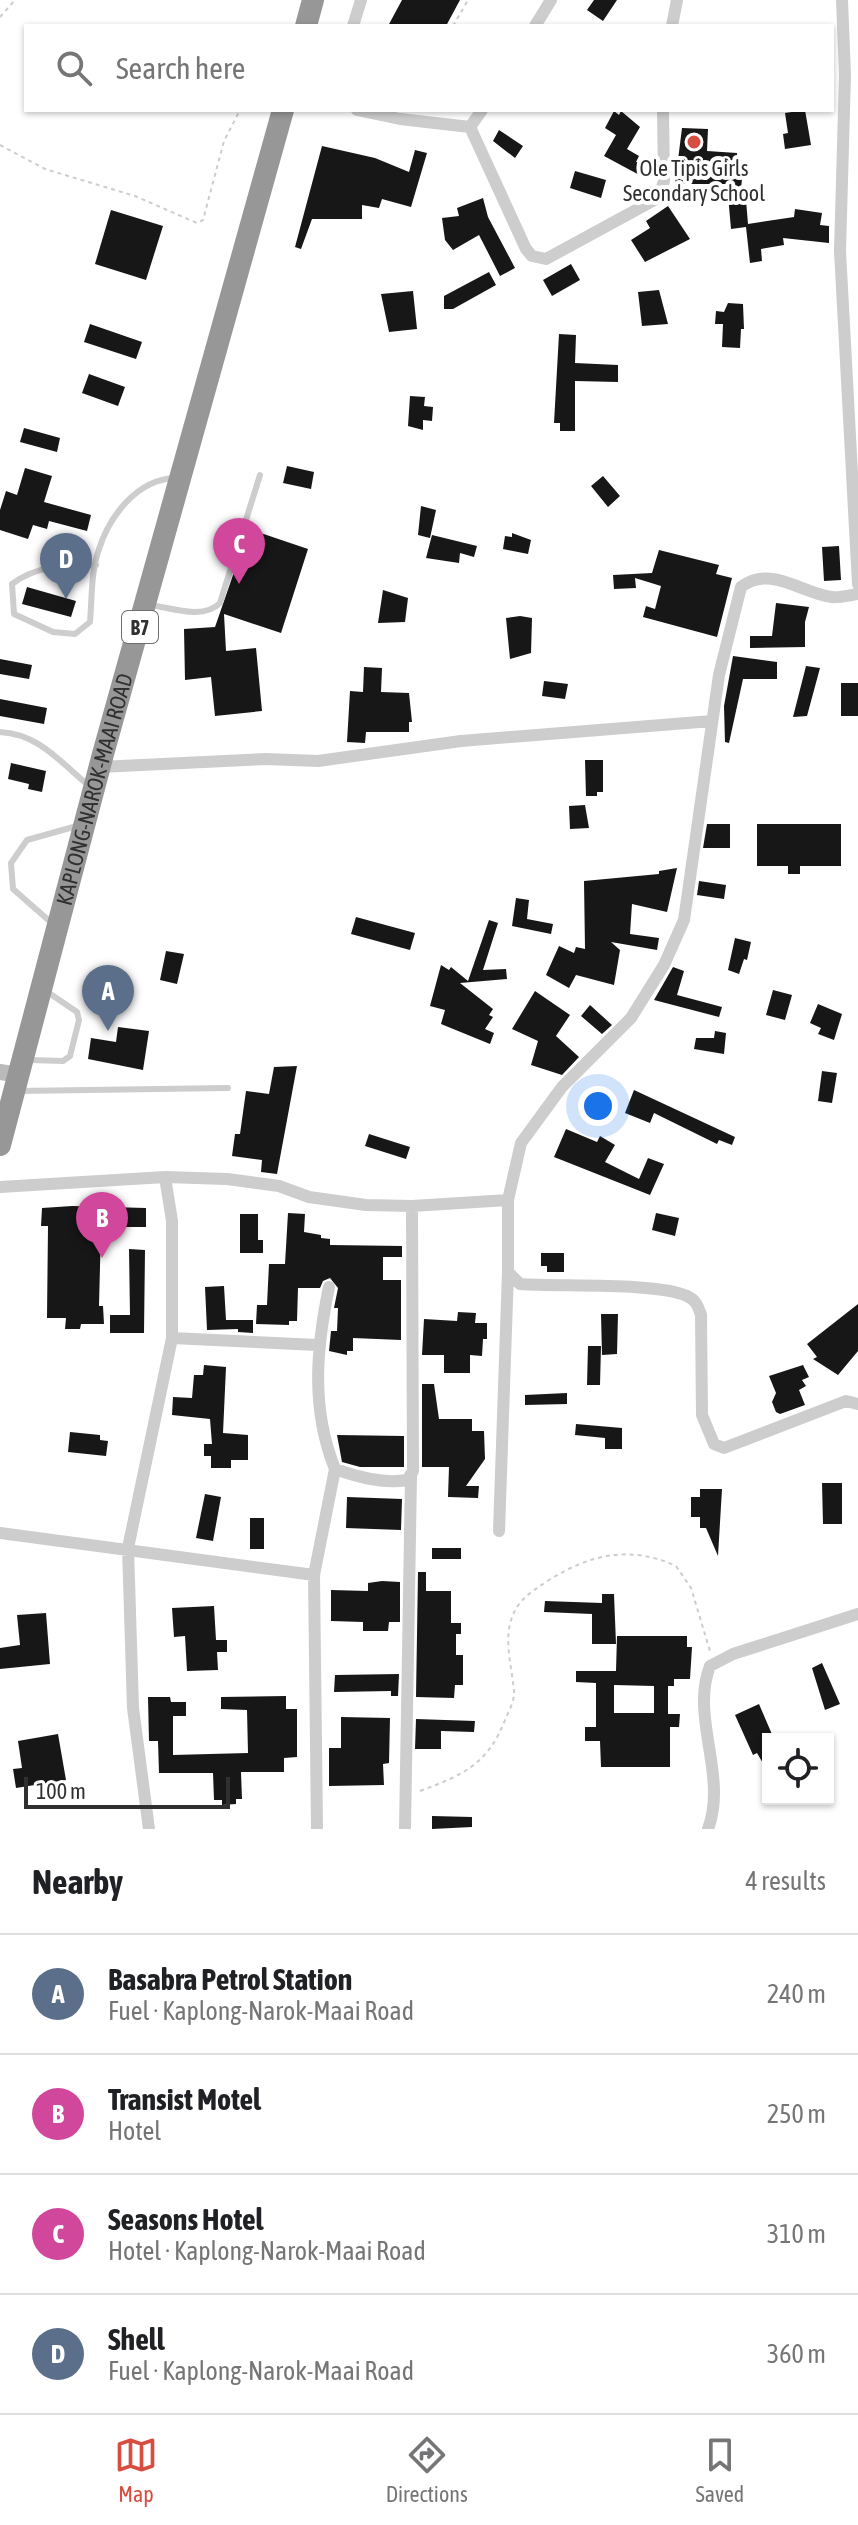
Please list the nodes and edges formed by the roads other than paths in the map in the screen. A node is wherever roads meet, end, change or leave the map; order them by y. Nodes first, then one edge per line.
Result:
1 (313, 0) edge
2 (361, 0) edge
3 (551, 0) edge
4 (677, 0) edge
5 (842, 0) edge
6 (307, 24) edge
7 (354, 24) edge
8 (536, 24) edge
9 (672, 24) edge
10 (282, 112) edge
11 (367, 112) edge
12 (481, 112) edge
13 (663, 112) edge
14 (470, 127) junction
15 (260, 475) dead end
16 (180, 478) junction
17 (96, 565) junction
18 (858, 584) edge
19 (858, 594) edge
20 (147, 605) junction
21 (712, 721) junction
22 (0, 732) edge
23 (100, 767) junction
24 (93, 790) junction
25 (84, 824) junction
26 (57, 928) junction
27 (41, 988) junction
28 (14, 1075) edge
29 (228, 1088) dead end
30 (0, 1145) edge
31 (165, 1177) junction
32 (0, 1187) edge
33 (508, 1200) junction
34 (412, 1206) junction
35 (508, 1272) junction
36 (329, 1287) dead end
37 (172, 1338) junction
38 (317, 1345) junction
39 (858, 1404) edge
40 (335, 1469) junction
41 (411, 1476) junction
42 (499, 1531) dead end
43 (0, 1533) edge
44 (128, 1548) junction
45 (314, 1575) junction
46 (858, 1614) edge
47 (149, 1829) edge
48 (317, 1829) edge
49 (405, 1829) edge
50 (708, 1829) edge

1 - 6 highway
2 - 7 street
3 - 8 street
4 - 9 street
5 - 18 street
10 - 16 highway, KAPLONG-NAROK-MAAI ROAD / B7
11 - 14 street
12 - 14 street
13 - 14 street
15 - 20 lane
16 - 17 lane
16 - 20 highway, KAPLONG-NAROK-MAAI ROAD / B7
17 - 17 lane
19 - 21 street
20 - 23 highway, KAPLONG-NAROK-MAAI ROAD / B7
21 - 23 street
21 - 33 street
22 - 24 lane
23 - 24 highway, KAPLONG-NAROK-MAAI ROAD / B7
24 - 25 highway, KAPLONG-NAROK-MAAI ROAD / B7
25 - 26 highway, KAPLONG-NAROK-MAAI ROAD / B7
25 - 26 lane
26 - 27 highway, KAPLONG-NAROK-MAAI ROAD / B7
27 - 28 highway, KAPLONG-NAROK-MAAI ROAD / B7
27 - 28 lane
28 - 29 lane
28 - 30 highway, KAPLONG-NAROK-MAAI ROAD / B7
31 - 32 street
31 - 34 street
31 - 37 street
33 - 34 street
33 - 35 street
34 - 41 street
35 - 39 street
35 - 42 street
36 - 38 street
37 - 38 street
37 - 44 street
38 - 40 street
40 - 41 street
40 - 45 street
41 - 49 street
43 - 44 street
44 - 45 street
44 - 47 street
45 - 48 street
46 - 50 street

